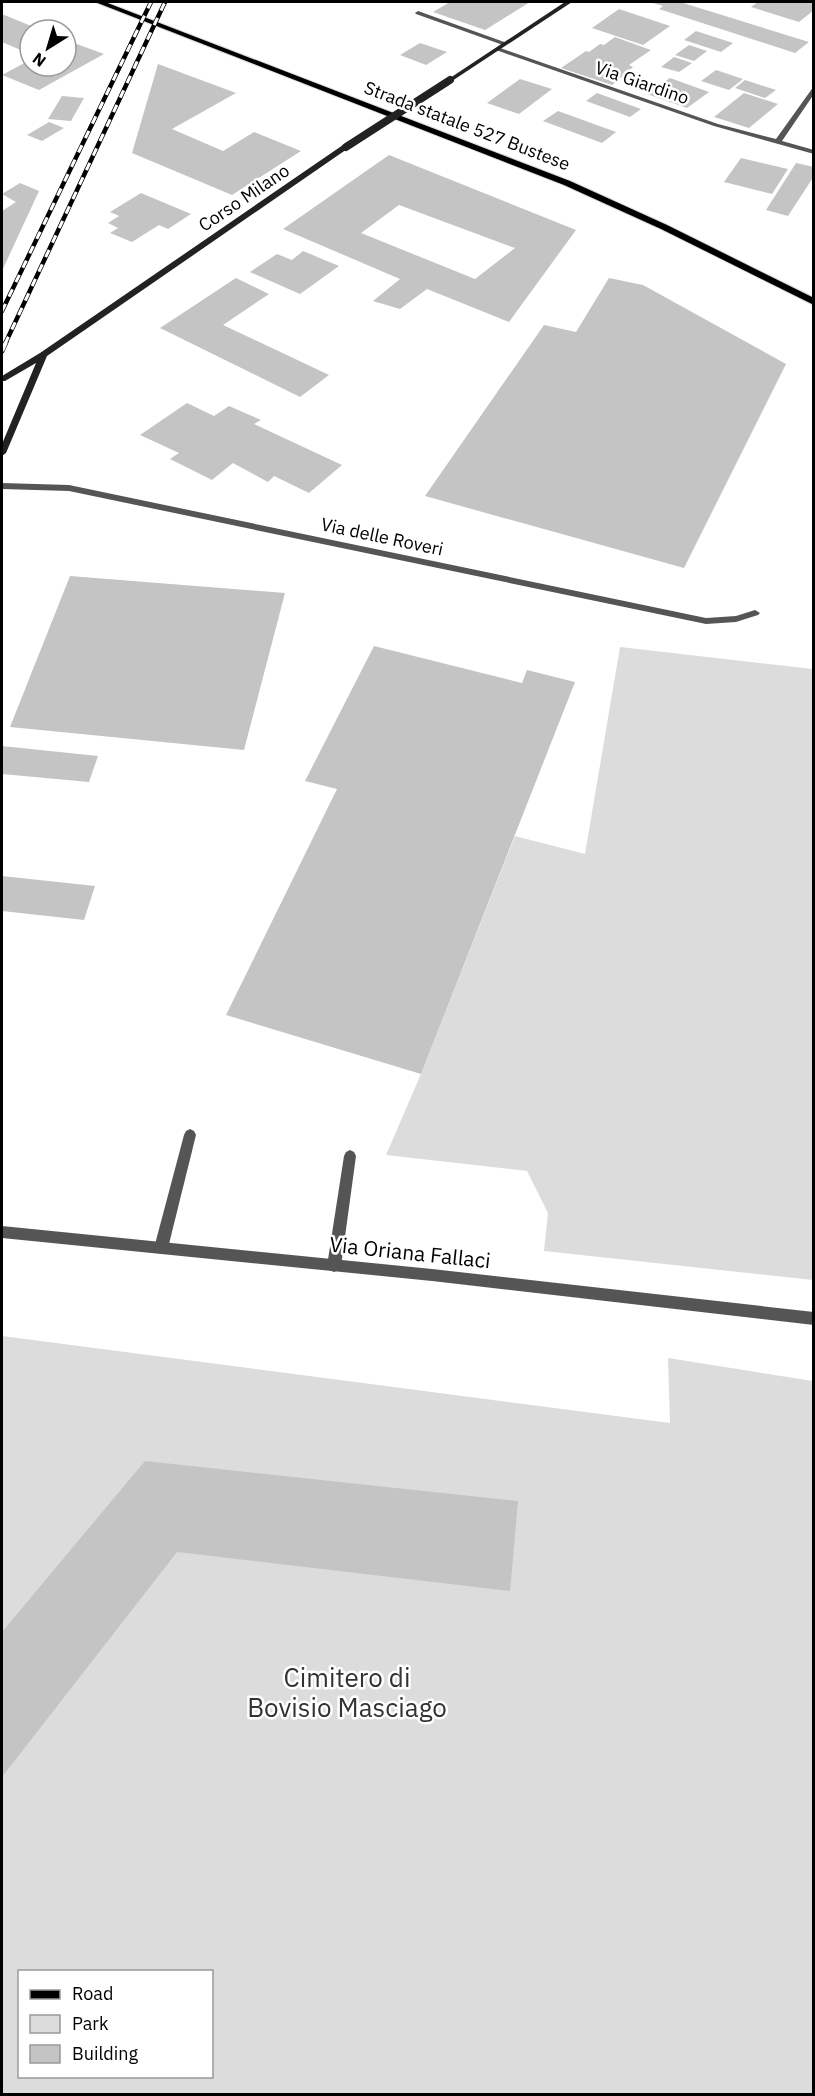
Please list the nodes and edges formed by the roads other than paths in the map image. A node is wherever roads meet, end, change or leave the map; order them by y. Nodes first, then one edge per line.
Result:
1 (99, 2) edge
2 (569, 2) edge
3 (418, 13) dead end
4 (505, 44) junction
5 (498, 49) junction
6 (813, 88) edge
7 (777, 143) junction
8 (813, 152) edge
9 (813, 302) edge
10 (43, 355) junction
11 (2, 379) edge
12 (2, 453) edge
13 (2, 486) edge
14 (755, 613) dead end
15 (190, 1135) dead end
16 (350, 1156) dead end
17 (2, 1232) edge
18 (160, 1248) junction
19 (334, 1266) junction
20 (813, 1319) edge

1 - 9 main road, Strada statale 527 Bustese
2 - 4 street, Corso Milano
3 - 4 street
4 - 5 street, Corso Milano
5 - 7 street, Via Giardino
5 - 10 street, Corso Milano, bridge
6 - 7 street
7 - 8 street, Via Giardino
10 - 11 street, Corso Milano
10 - 12 street
13 - 14 street, Via delle Roveri
15 - 18 street
16 - 19 street
17 - 18 street, Via Oriana Fallaci
18 - 19 street, Via Oriana Fallaci
19 - 20 street, Via Oriana Fallaci

